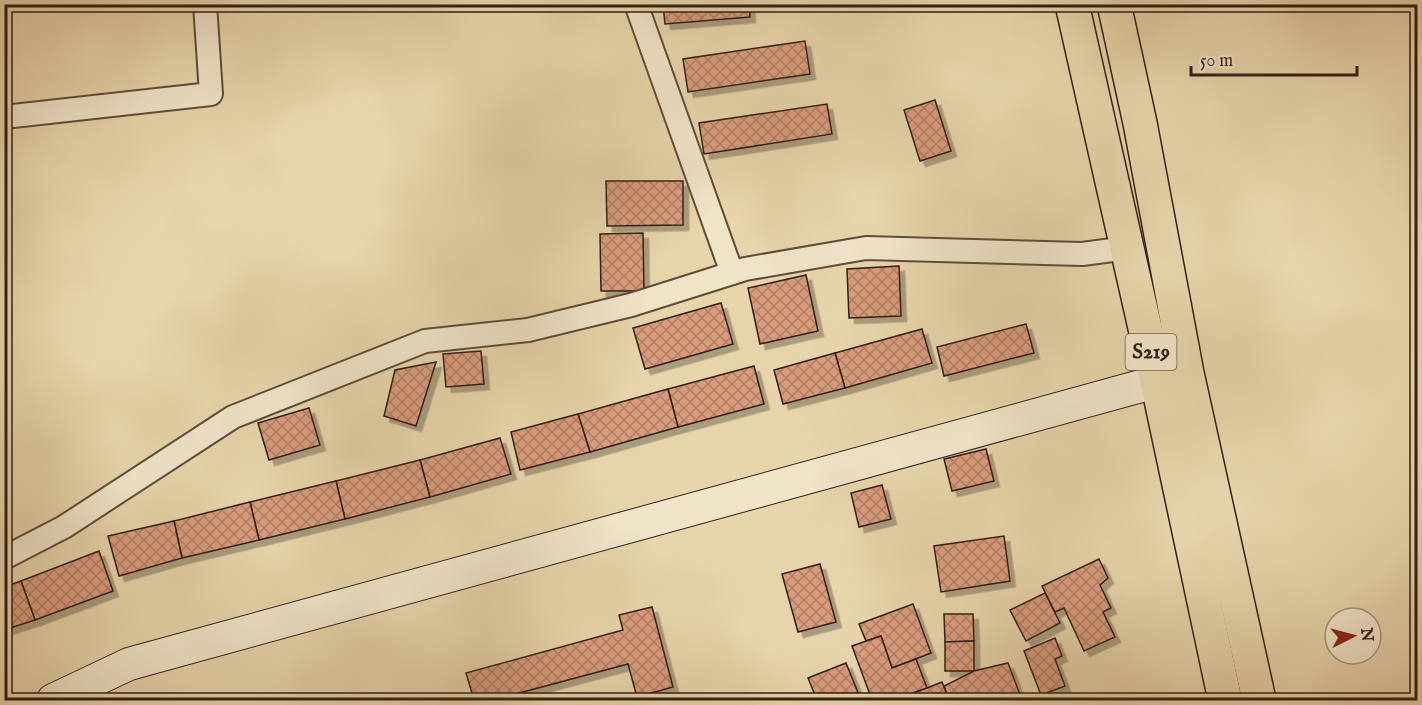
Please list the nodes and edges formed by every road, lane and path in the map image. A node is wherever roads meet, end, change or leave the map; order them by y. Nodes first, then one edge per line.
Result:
1 (205, 4) edge
2 (636, 4) edge
3 (1072, 4) edge
4 (1114, 4) edge
5 (4, 117) edge
6 (1128, 248) junction
7 (732, 273) junction
8 (1172, 377) junction
9 (4, 558) edge
10 (53, 700) edge
11 (1225, 700) edge
12 (1259, 700) edge

1 - 5 street
2 - 7 street
3 - 6 main road, S219
4 - 8 main road, S219
6 - 7 street
6 - 8 main road, S219
7 - 9 street
8 - 10 street
8 - 11 main road, S219
8 - 12 main road, S219

